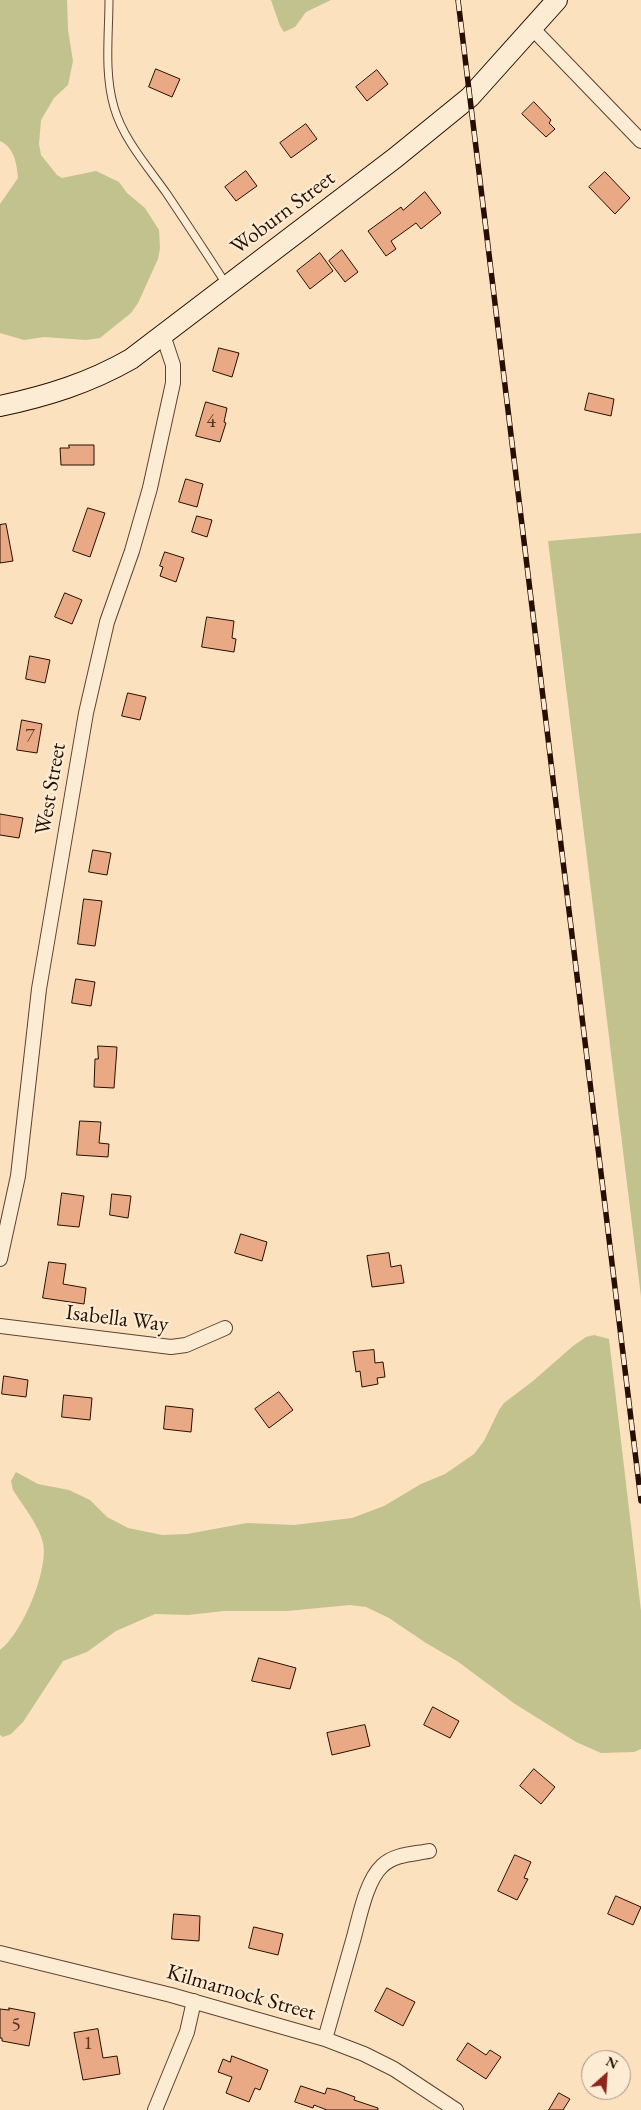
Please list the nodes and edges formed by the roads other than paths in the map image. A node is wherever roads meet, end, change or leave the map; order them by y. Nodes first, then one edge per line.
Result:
1 (109, 0) edge
2 (557, 0) edge
3 (532, 28) junction
4 (641, 142) edge
5 (227, 286) junction
6 (163, 335) junction
7 (0, 406) edge
8 (0, 1259) edge
9 (0, 1326) edge
10 (225, 1328) dead end
11 (429, 1851) dead end
12 (0, 1953) edge
13 (194, 2001) junction
14 (325, 2040) junction
15 (155, 2110) edge
16 (456, 2110) edge

1 - 5 lane
2 - 3 street, Woburn Street
3 - 4 street
3 - 5 street, Woburn Street
5 - 6 street, Woburn Street
6 - 7 street, Woburn Street
6 - 8 street, West Street
9 - 10 street, Isabella Way
11 - 14 street
12 - 13 street, Kilmarnock Street
13 - 14 street, Kilmarnock Street
13 - 15 street
14 - 16 street, Kilmarnock Street

